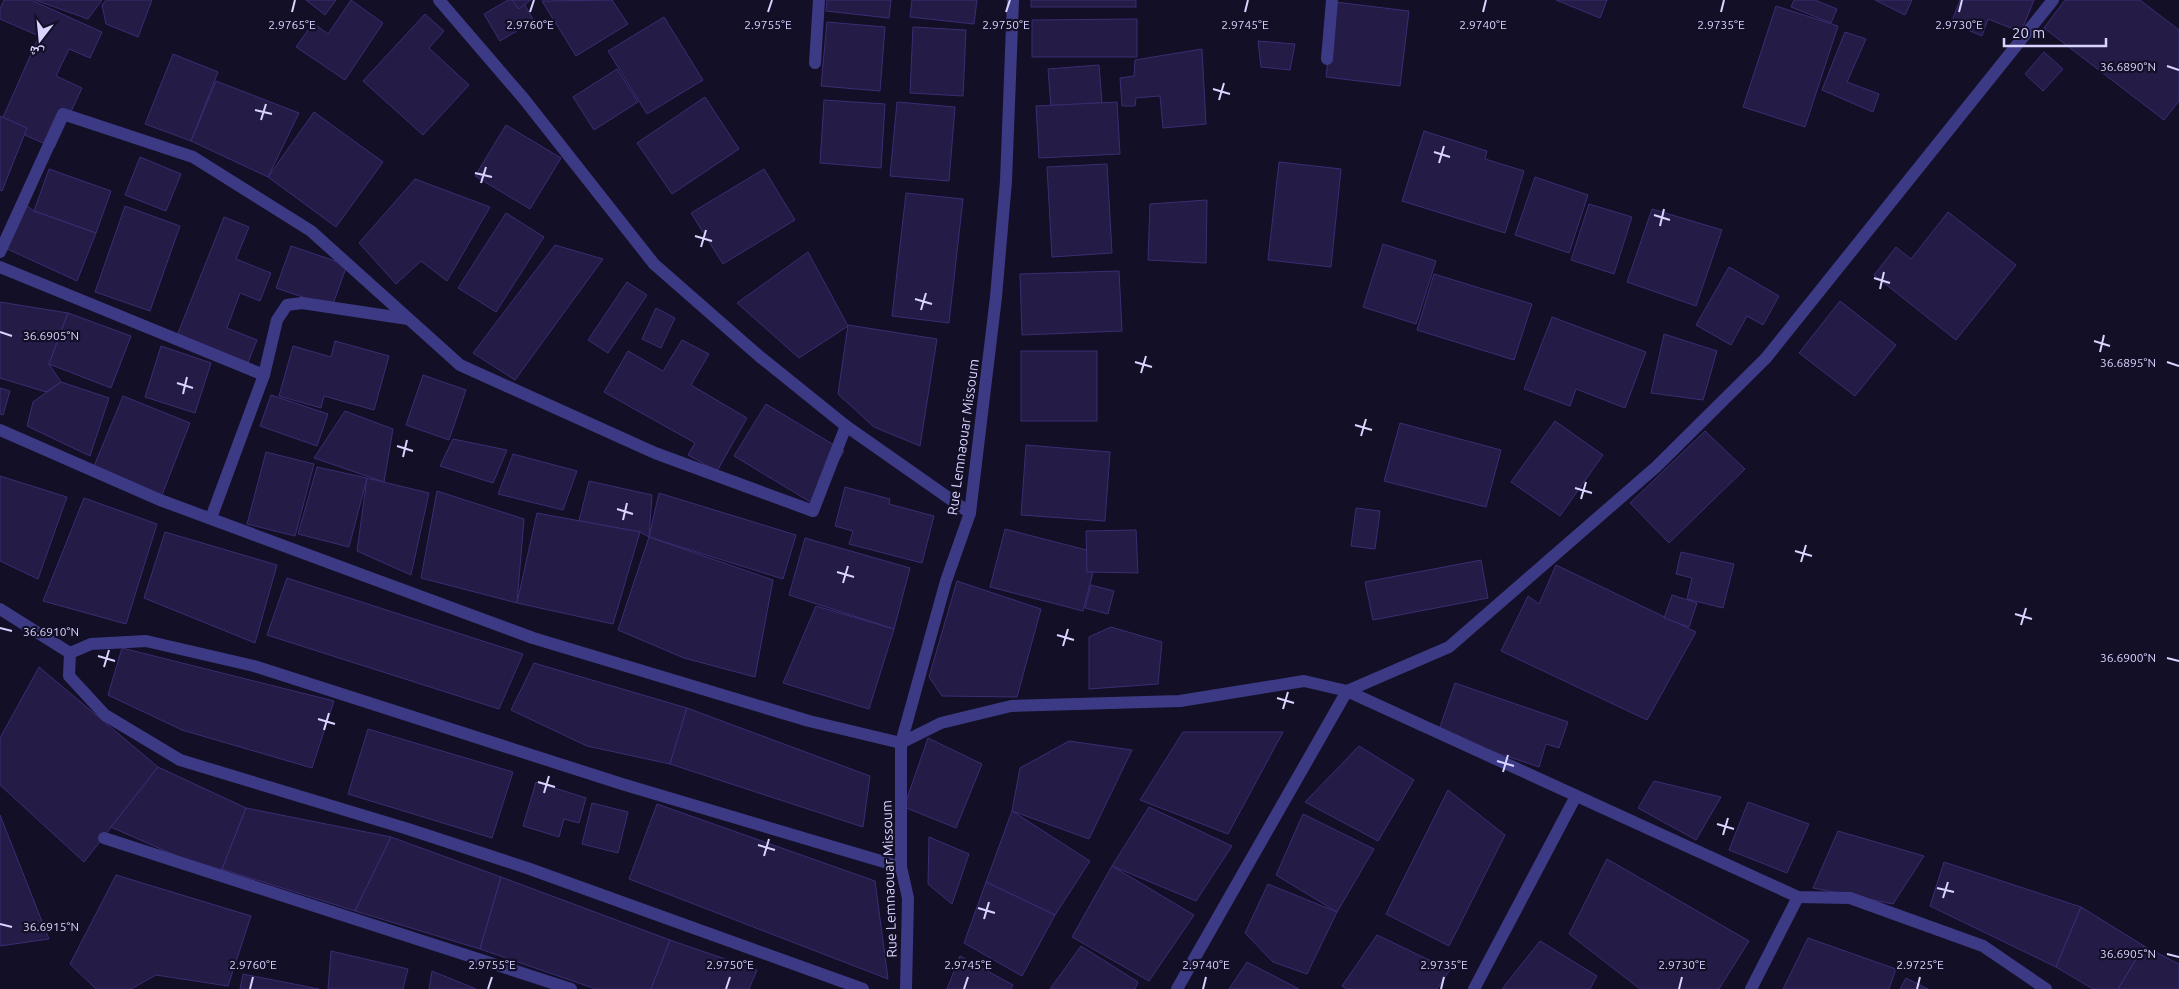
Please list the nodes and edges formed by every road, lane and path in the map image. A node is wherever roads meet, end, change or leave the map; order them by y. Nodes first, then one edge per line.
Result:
1 (439, 0) edge
2 (819, 0) edge
3 (1013, 0) edge
4 (1332, 0) edge
5 (2053, 0) edge
6 (1327, 59) dead end
7 (815, 63) dead end
8 (0, 252) edge
9 (0, 267) edge
10 (408, 319) junction
11 (264, 376) junction
12 (846, 426) junction
13 (0, 430) edge
14 (970, 513) junction
15 (211, 518) junction
16 (0, 609) edge
17 (70, 653) junction
18 (1347, 691) junction
19 (901, 743) junction
20 (1576, 796) junction
21 (104, 838) dead end
22 (901, 867) junction
23 (1798, 897) junction
24 (571, 989) edge
25 (863, 989) edge
26 (906, 989) edge
27 (1177, 989) edge
28 (1474, 989) edge
29 (1751, 989) edge
30 (2046, 989) edge

1 - 12 street
2 - 7 street
3 - 14 street, Rue Lemnaouar Missoum
4 - 6 street
5 - 18 street
8 - 10 street
9 - 11 street
10 - 11 street
10 - 12 street
11 - 15 street
12 - 14 street
13 - 15 street
14 - 19 street, Rue Lemnaouar Missoum
15 - 19 street
16 - 17 street
17 - 22 street
17 - 25 street
18 - 19 street
18 - 20 street
18 - 27 street
19 - 22 street, Rue Lemnaouar Missoum
20 - 23 street
20 - 28 street
21 - 24 street
22 - 26 street, Rue Lemnaouar Missoum
23 - 29 street
23 - 30 street

